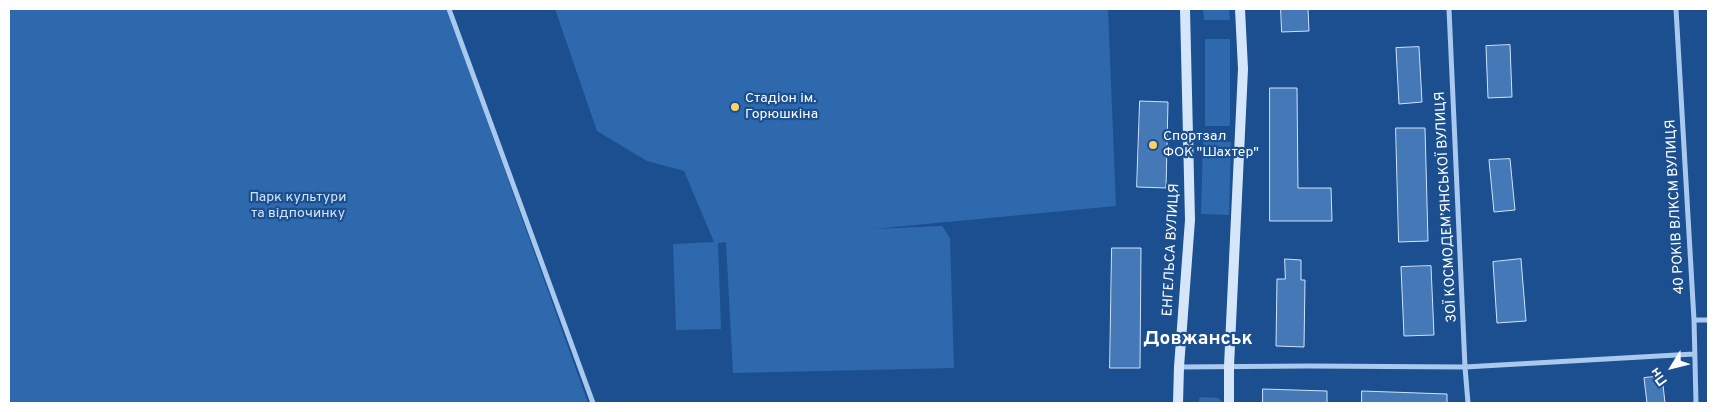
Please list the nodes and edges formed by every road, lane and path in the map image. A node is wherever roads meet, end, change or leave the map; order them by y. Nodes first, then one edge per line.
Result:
1 (450, 9) edge
2 (1185, 9) edge
3 (1240, 9) edge
4 (1449, 9) edge
5 (1676, 9) edge
6 (1694, 320) junction
7 (1708, 320) edge
8 (1694, 354) junction
9 (1229, 366) junction
10 (1179, 367) junction
11 (1465, 367) junction
12 (593, 403) edge
13 (1178, 403) edge
14 (1229, 403) edge
15 (1468, 403) edge
16 (1696, 403) edge

1 - 12 street
2 - 10 street, ЕНГЕЛЬСА ВУЛИЦЯ
3 - 9 street
4 - 11 street, ЗОЇ КОСМОДЕМ’ЯНСЬКОЇ ВУЛИЦЯ
5 - 6 street, 40 РОКІВ ВЛКСМ ВУЛИЦЯ
6 - 7 street
6 - 8 street, 40 РОКІВ ВЛКСМ ВУЛИЦЯ
8 - 11 street
8 - 16 street, 40 РОКІВ ВЛКСМ ВУЛИЦЯ
9 - 10 street
9 - 11 street
9 - 14 street
10 - 13 street, ЕНГЕЛЬСА ВУЛИЦЯ
11 - 15 street, ЗОЇ КОСМОДЕМ’ЯНСЬКОЇ ВУЛИЦЯ

